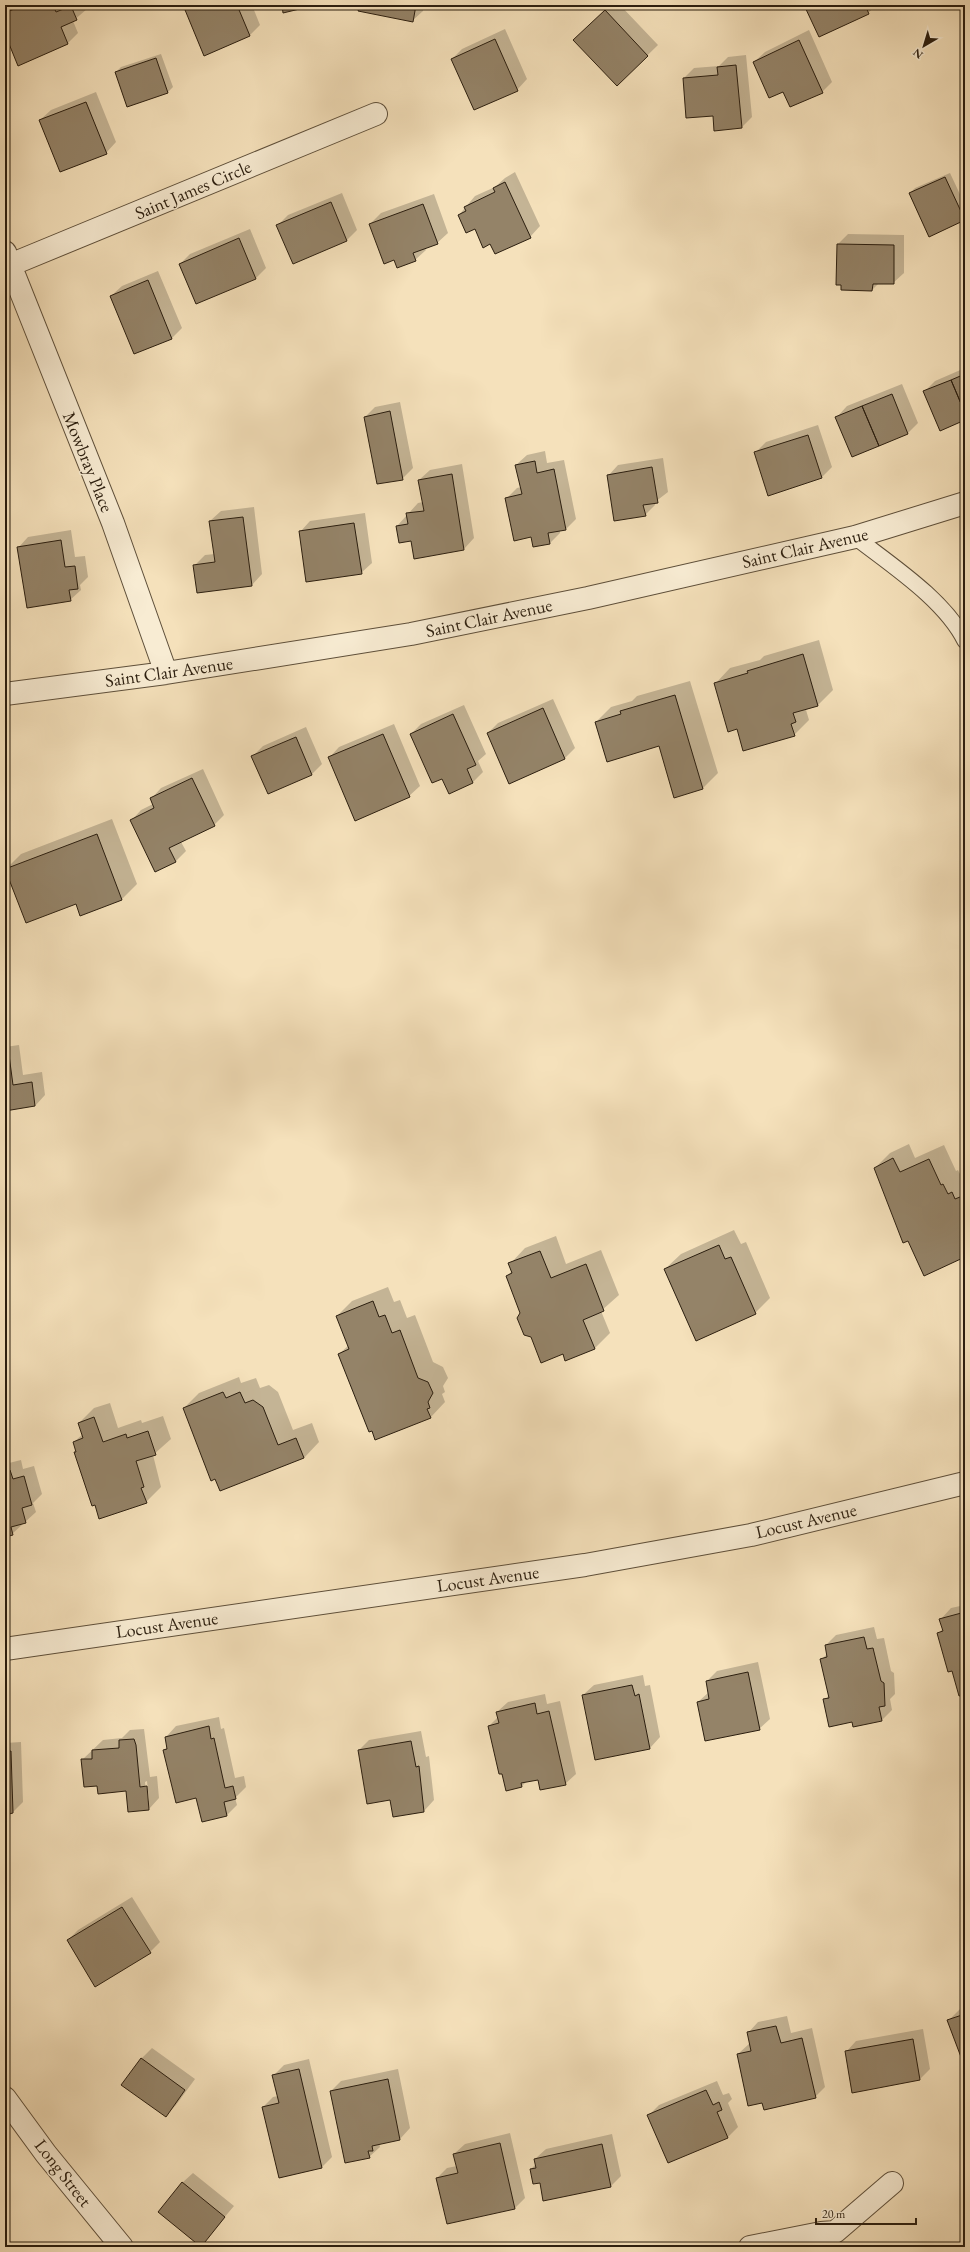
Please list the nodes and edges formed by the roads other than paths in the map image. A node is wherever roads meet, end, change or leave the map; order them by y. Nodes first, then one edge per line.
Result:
1 (376, 114) dead end
2 (8, 259) edge
3 (965, 504) edge
4 (855, 537) junction
5 (965, 641) edge
6 (166, 673) junction
7 (5, 694) edge
8 (965, 1482) edge
9 (5, 1649) edge
10 (5, 2098) edge
11 (892, 2183) dead end
12 (122, 2247) edge
13 (750, 2247) edge

1 - 2 street, Saint James Circle
2 - 6 street, Mowbray Place
3 - 4 street, Saint Clair Avenue
4 - 5 lane
4 - 6 street, Saint Clair Avenue
6 - 7 street, Saint Clair Avenue
8 - 9 street, Locust Avenue
10 - 12 street, Long Street
11 - 13 street

